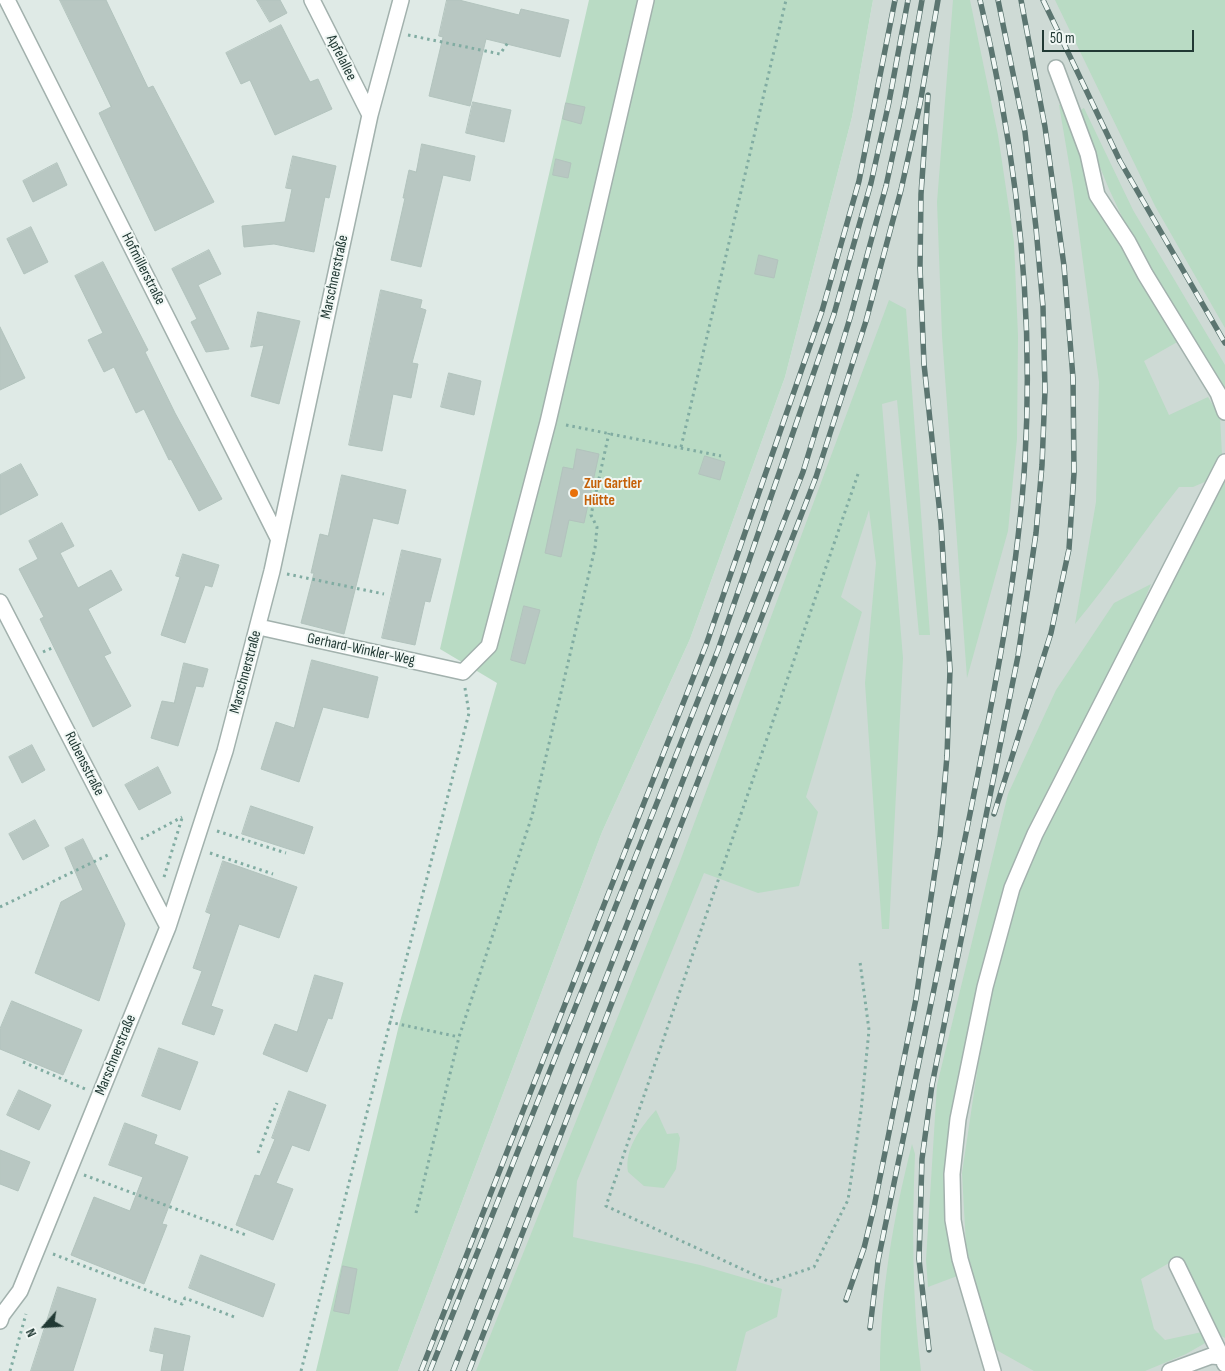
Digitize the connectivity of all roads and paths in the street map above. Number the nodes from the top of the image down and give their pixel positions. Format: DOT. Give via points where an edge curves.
graph roads {
  1 [pos="7,0"];
  2 [pos="312,0"];
  3 [pos="401,0"];
  4 [pos="646,0"];
  5 [pos="786,0"];
  6 [pos="392,31"];
  7 [pos="509,41"];
  8 [pos="1056,68"];
  9 [pos="370,115"];
  10 [pos="1225,412"];
  11 [pos="548,422"];
  12 [pos="608,433"];
  13 [pos="681,447"];
  14 [pos="722,456"];
  15 [pos="1225,462"];
  16 [pos="858,474"];
  17 [pos="278,538"];
  18 [pos="272,571"];
  19 [pos="384,594"];
  20 [pos="0,602"];
  21 [pos="259,627"];
  22 [pos="463,672"];
  23 [pos="222,832"];
  24 [pos="126,846"];
  25 [pos="286,853"];
  26 [pos="214,855"];
  27 [pos="273,874"];
  28 [pos="161,885"];
  29 [pos="0,907"];
  30 [pos="168,927"];
  31 [pos="860,962"];
  32 [pos="389,1022"];
  33 [pos="459,1037"];
  34 [pos="24,1062"];
  35 [pos="100,1095"];
  36 [pos="277,1103"];
  37 [pos="258,1153"];
  38 [pos="69,1170"];
  39 [pos="416,1213"];
  40 [pos="246,1235"];
  41 [pos="52,1254"];
  42 [pos="1177,1266"];
  43 [pos="0,1317"];
  44 [pos="237,1318"];
  45 [pos="1224,1360"];
  46 [pos="301,1371"];
  47 [pos="993,1371"];
  48 [pos="1170,1371"];
  1 -- 17 [label="street, Hofmillerstraße"];
  2 -- 9 [label="street, Apfelallee"];
  3 -- 6 [label="street, Marschnerstraße"];
  4 -- 11 [label="street"];
  5 -- 13 [label="path"];
  6 -- 7 [label="path" via="500,54"];
  6 -- 9 [label="street, Marschnerstraße"];
  8 -- 10 [label="street" via="1088,154 1097,195 1218,394"];
  9 -- 17 [label="street, Marschnerstraße"];
  11 -- 12 [label="path"];
  11 -- 22 [label="street" via="489,646"];
  12 -- 13 [label="path"];
  12 -- 33 [label="path" via="591,515 597,527 596,548 532,816"];
  13 -- 14 [label="path"];
  15 -- 47 [label="street" via="1035,834 1012,888 985,987 958,1119 952,1183 953,1220 960,1259"];
  16 -- 31 [label="path" via="606,1206 770,1282 814,1267 848,1200 869,1030"];
  17 -- 18 [label="street, Marschnerstraße"];
  18 -- 19 [label="path"];
  18 -- 21 [label="street, Marschnerstraße"];
  20 -- 24 [label="street, Rubensstraße"];
  21 -- 22 [label="street, Gerhard-Winkler-Weg"];
  21 -- 30 [label="street, Marschnerstraße" via="225,751"];
  22 -- 32 [label="path" via="469,713"];
  23 -- 25 [label="path"];
  24 -- 28 [label="path" via="182,817"];
  24 -- 29 [label="path"];
  24 -- 30 [label="street, Rubensstraße"];
  26 -- 27 [label="path"];
  30 -- 35 [label="street, Marschnerstraße"];
  32 -- 33 [label="path"];
  32 -- 46 [label="path"];
  33 -- 39 [label="path"];
  34 -- 35 [label="path"];
  35 -- 38 [label="street, Marschnerstraße"];
  36 -- 37 [label="path"];
  38 -- 40 [label="path"];
  38 -- 43 [label="street, Marschnerstraße" via="20,1291"];
  41 -- 44 [label="path" via="182,1304 185,1298"];
  42 -- 45 [label="street"];
  45 -- 48 [label="street" via="1211,1356"];
}
